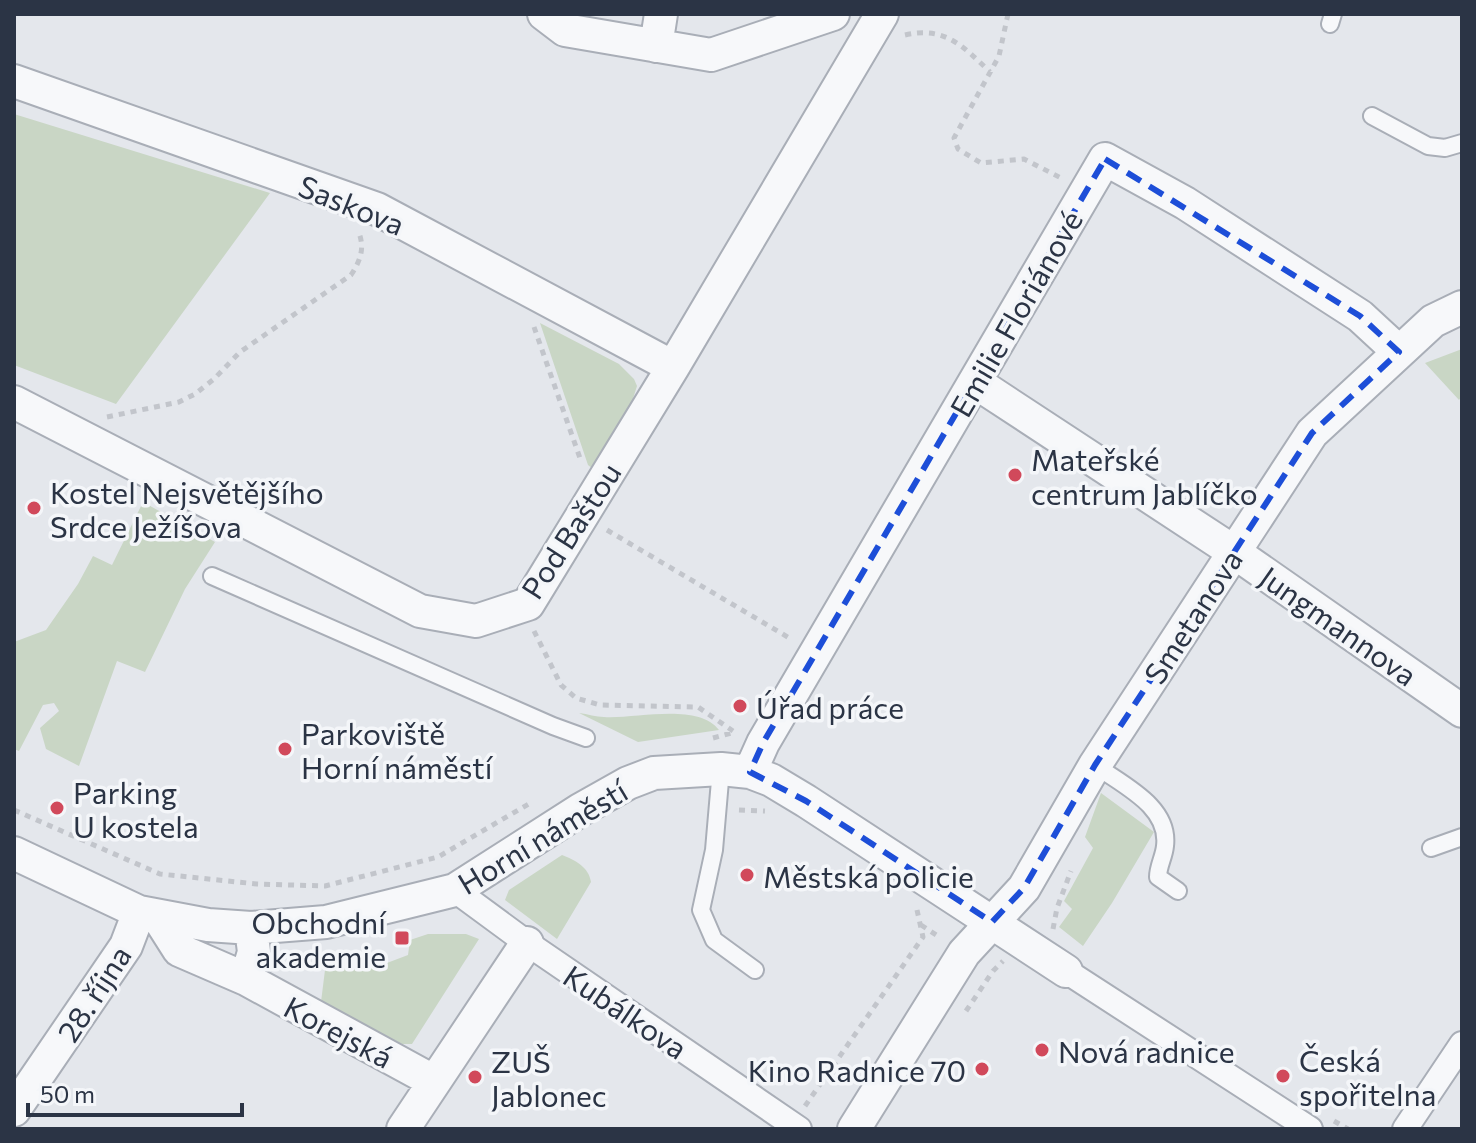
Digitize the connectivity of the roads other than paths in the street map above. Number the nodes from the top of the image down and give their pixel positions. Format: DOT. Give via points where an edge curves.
graph roads {
  1 [pos="544,14"];
  2 [pos="661,14"];
  3 [pos="833,14"];
  4 [pos="890,26"];
  5 [pos="656,46"];
  6 [pos="14,81"];
  7 [pos="1372,116"];
  8 [pos="1462,143"];
  9 [pos="1462,307"];
  10 [pos="1399,352"];
  11 [pos="673,367"];
  12 [pos="975,382"];
  13 [pos="14,402"];
  14 [pos="1234,552"];
  15 [pos="212,576"];
  16 [pos="1462,711"];
  17 [pos="586,738"];
  18 [pos="1095,765"];
  19 [pos="736,770"];
  20 [pos="1462,837"];
  21 [pos="1431,848"];
  22 [pos="14,853"];
  23 [pos="455,890"];
  24 [pos="1178,891"];
  25 [pos="148,914"];
  26 [pos="992,922"];
  27 [pos="251,928"];
  28 [pos="527,943"];
  29 [pos="755,970"];
  30 [pos="1066,971"];
  31 [pos="246,979"];
  32 [pos="1462,1044"];
  33 [pos="433,1081"];
  34 [pos="14,1110"];
  35 [pos="802,1118"];
  36 [pos="403,1129"];
  37 [pos="854,1129"];
  38 [pos="1310,1129"];
  39 [pos="1405,1129"];
  1 -- 5 [label="street" via="565,30"];
  2 -- 5 [label="street"];
  3 -- 5 [label="street" via="711,55"];
  4 -- 11 [label="street, Pod Baštou"];
  6 -- 11 [label="street, Saskova" via="377,209"];
  7 -- 8 [label="lane" via="1428,146"];
  9 -- 10 [label="street, Smetanova" via="1433,321"];
  10 -- 12 [label="street, Emilie Floriánové" via="1360,316 1185,203 1105,159"];
  10 -- 14 [label="street, Smetanova" via="1312,433"];
  11 -- 13 [label="street, Pod Baštou" via="528,604 476,621 420,611"];
  12 -- 14 [label="street, Jungmannova"];
  12 -- 19 [label="street, Emilie Floriánové" via="763,743"];
  14 -- 16 [label="street, Jungmannova"];
  14 -- 18 [label="street, Smetanova"];
  15 -- 17 [label="lane"];
  18 -- 24 [label="lane" via="1154,807 1165,832 1158,877"];
  18 -- 26 [label="street, Smetanova" via="1024,888"];
  19 -- 23 [label="street, Horní náměstí" via="654,773 628,783"];
  19 -- 26 [label="street" via="771,780"];
  19 -- 29 [label="lane" via="701,910 714,940"];
  20 -- 21 [label="lane"];
  22 -- 25 [label="street, Horní náměstí"];
  23 -- 27 [label="street, Horní náměstí" via="326,922"];
  23 -- 28 [label="street, Kubálkova"];
  25 -- 27 [label="street, Horní náměstí"];
  25 -- 31 [label="street, Korejská" via="179,950"];
  25 -- 34 [label="street, 28. října"];
  26 -- 30 [label="street"];
  26 -- 37 [label="street, Smetanova" via="964,953"];
  27 -- 31 [label="street" via="254,952"];
  28 -- 33 [label="street"];
  28 -- 35 [label="street, Kubálkova"];
  30 -- 38 [label="street"];
  31 -- 33 [label="street, Korejská"];
  32 -- 39 [label="street"];
  33 -- 36 [label="street"];
}
